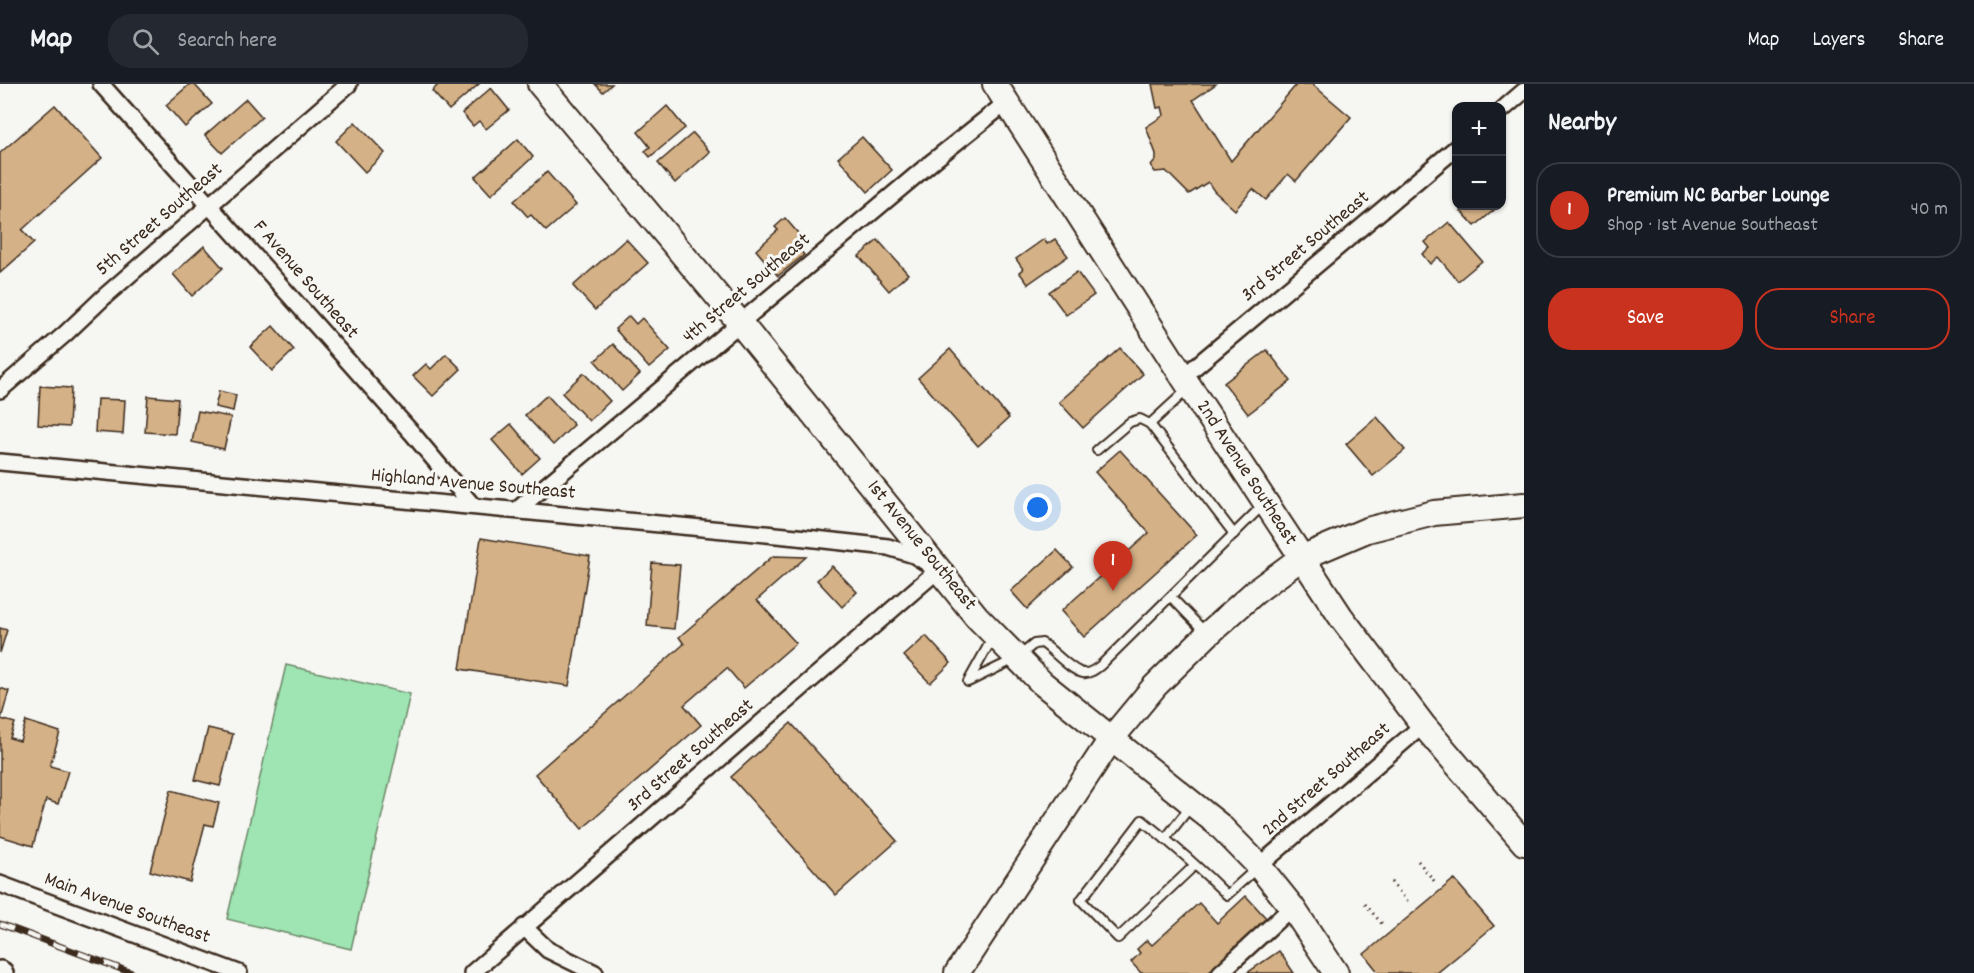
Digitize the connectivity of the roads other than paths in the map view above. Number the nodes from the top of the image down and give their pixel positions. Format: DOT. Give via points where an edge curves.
graph roads {
  1 [pos="101,84"];
  2 [pos="349,84"];
  3 [pos="540,84"];
  4 [pos="1524,91"];
  5 [pos="1001,93"];
  6 [pos="1506,107"];
  7 [pos="1452,151"];
  8 [pos="210,204"];
  9 [pos="740,323"];
  10 [pos="1186,382"];
  11 [pos="0,390"];
  12 [pos="1150,424"];
  13 [pos="1097,450"];
  14 [pos="0,462"];
  15 [pos="1265,503"];
  16 [pos="1524,504"];
  17 [pos="473,506"];
  18 [pos="517,510"];
  19 [pos="1234,534"];
  20 [pos="1301,558"];
  21 [pos="938,570"];
  22 [pos="1171,597"];
  23 [pos="994,634"];
  24 [pos="1208,634"];
  25 [pos="1017,658"];
  26 [pos="1423,725"];
  27 [pos="1111,739"];
  28 [pos="1192,804"];
  29 [pos="1165,839"];
  30 [pos="1524,843"];
  31 [pos="1195,865"];
  32 [pos="1259,866"];
  33 [pos="0,884"];
  34 [pos="1292,907"];
  35 [pos="524,927"];
  36 [pos="239,973"];
  37 [pos="472,973"];
  38 [pos="595,973"];
  39 [pos="957,973"];
  40 [pos="1220,973"];
  41 [pos="1336,973"];
  1 -- 8 [label="street, F Avenue Southeast"];
  2 -- 8 [label="street, 5th Street Southeast"];
  3 -- 9 [label="main road, 1st Avenue Southeast"];
  4 -- 6 [label="street"];
  5 -- 9 [label="street, 4th Street Southeast" via="933,161"];
  5 -- 10 [label="main road, 2nd Avenue Southeast"];
  7 -- 10 [label="street, 3rd Street Southeast"];
  8 -- 11 [label="street, 5th Street Southeast"];
  8 -- 17 [label="street, F Avenue Southeast"];
  9 -- 18 [label="street, 4th Street Southeast"];
  9 -- 21 [label="main road, 1st Avenue Southeast"];
  10 -- 12 [label="lane"];
  10 -- 15 [label="main road, 2nd Avenue Southeast"];
  12 -- 13 [label="lane" via="1140,418 1130,422"];
  12 -- 19 [label="lane"];
  14 -- 17 [label="street, Highland Avenue Southeast"];
  15 -- 19 [label="lane"];
  15 -- 20 [label="main road, 2nd Avenue Southeast"];
  16 -- 20 [label="main road" via="1406,519 1367,530"];
  17 -- 18 [label="street, Highland Avenue Southeast"];
  18 -- 21 [label="street, Highland Avenue Southeast" via="888,547 914,555"];
  19 -- 22 [label="lane"];
  20 -- 24 [label="main road"];
  20 -- 26 [label="main road, 2nd Avenue Southeast"];
  21 -- 23 [label="main road, 1st Avenue Southeast"];
  21 -- 35 [label="street, 3rd Street Southeast"];
  22 -- 24 [label="lane"];
  22 -- 25 [label="lane" via="1092,671 1083,673 1074,668 1042,643 1034,644"];
  23 -- 25 [label="main road, 1st Avenue Southeast"];
  23 -- 25 [label="lane" via="968,682"];
  24 -- 27 [label="main road" via="1155,686"];
  25 -- 27 [label="main road, 1st Avenue Southeast"];
  26 -- 30 [label="main road, 2nd Avenue Southeast"];
  26 -- 32 [label="street, 2nd Street Southeast"];
  27 -- 28 [label="main road, 1st Avenue Southeast"];
  27 -- 39 [label="main road"];
  28 -- 29 [label="lane"];
  28 -- 32 [label="main road, 1st Avenue Southeast"];
  29 -- 31 [label="lane"];
  29 -- 31 [label="lane" via="1142,820 1081,900 1118,938"];
  31 -- 32 [label="lane" via="1227,895"];
  32 -- 34 [label="main road, 1st Avenue Southeast"];
  33 -- 36 [label="street, Main Avenue Southeast"];
  34 -- 40 [label="street"];
  34 -- 41 [label="main road, 1st Avenue Southeast"];
  35 -- 37 [label="street, 3rd Street Southeast"];
  35 -- 38 [label="street" via="548,950"];
}
